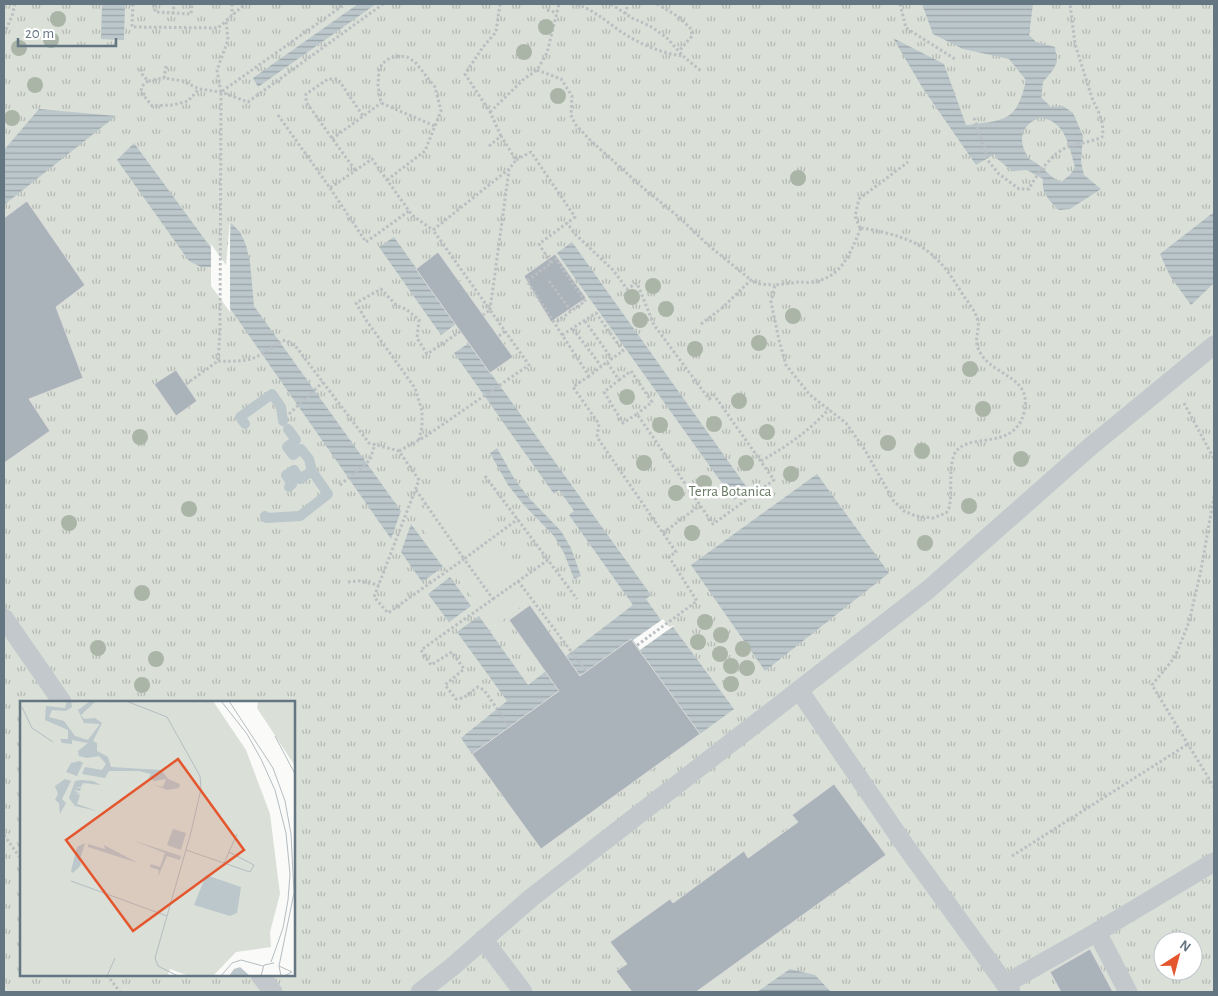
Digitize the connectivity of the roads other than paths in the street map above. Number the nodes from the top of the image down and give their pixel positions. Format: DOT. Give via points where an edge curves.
graph roads {
  1 [pos="1214,345"];
  2 [pos="4,618"];
  3 [pos="799,690"];
  4 [pos="61,701"];
  5 [pos="1214,862"];
  6 [pos="1097,932"];
  7 [pos="483,939"];
  8 [pos="261,976"];
  9 [pos="1008,988"];
  10 [pos="273,992"];
  11 [pos="420,992"];
  12 [pos="523,992"];
  13 [pos="1128,992"];
  1 -- 3 [label="lane" via="1091,446 929,589"];
  2 -- 4 [label="lane"];
  3 -- 7 [label="lane"];
  3 -- 9 [label="lane"];
  5 -- 6 [label="lane"];
  6 -- 9 [label="lane"];
  6 -- 13 [label="lane"];
  7 -- 11 [label="lane"];
  7 -- 12 [label="lane"];
  8 -- 10 [label="lane"];
}
